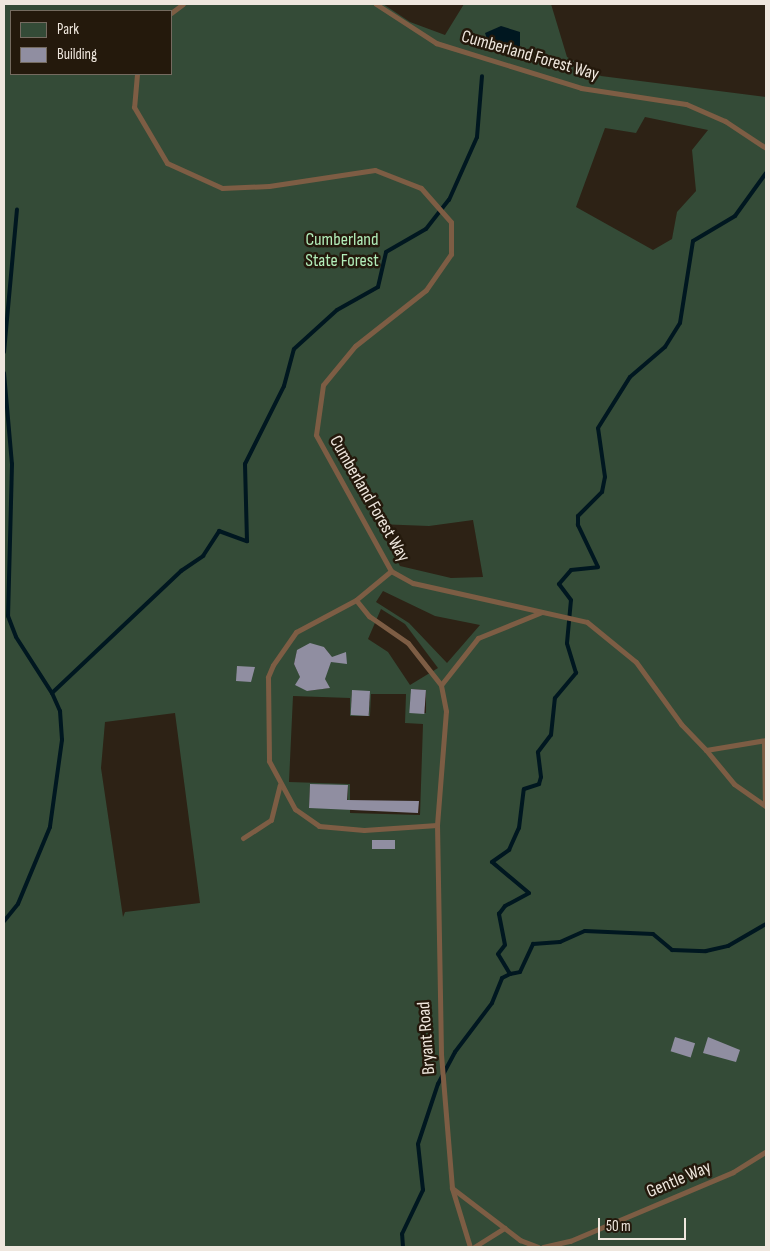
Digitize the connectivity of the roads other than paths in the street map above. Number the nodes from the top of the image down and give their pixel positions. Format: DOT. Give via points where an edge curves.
graph roads {
  1 [pos="183,4"];
  2 [pos="376,4"];
  3 [pos="172,12"];
  4 [pos="137,75"];
  5 [pos="766,148"];
  6 [pos="390,571"];
  7 [pos="356,600"];
  8 [pos="542,611"];
  9 [pos="441,685"];
  10 [pos="765,741"];
  11 [pos="706,750"];
  12 [pos="280,785"];
  13 [pos="766,806"];
  14 [pos="437,824"];
  15 [pos="243,838"];
  16 [pos="766,1151"];
  17 [pos="452,1188"];
  18 [pos="505,1228"];
  19 [pos="470,1247"];
  20 [pos="474,1247"];
  21 [pos="538,1247"];
  22 [pos="543,1247"];
  1 -- 3 [label="lane"];
  2 -- 5 [label="lane, Cumberland Forest Way" via="436,43 581,88 686,104 725,121"];
  4 -- 6 [label="lane, Cumberland Forest Way" via="134,107 167,163 222,188 269,186 375,170 421,188 451,222 451,254 426,290 356,346 323,385 316,435"];
  6 -- 7 [label="lane"];
  6 -- 8 [label="lane, Cumberland Forest Way" via="413,584"];
  7 -- 9 [label="lane" via="369,616 408,643"];
  7 -- 12 [label="lane" via="296,632 268,677 267,740"];
  8 -- 9 [label="lane" via="478,638"];
  8 -- 11 [label="lane, Cumberland Forest Way" via="587,622 636,662 681,724"];
  9 -- 14 [label="lane, Bryant Road" via="446,711"];
  10 -- 11 [label="lane"];
  10 -- 13 [label="lane"];
  11 -- 13 [label="lane, Cumberland Forest Way" via="734,784"];
  12 -- 14 [label="lane" via="295,809 319,826 364,830"];
  12 -- 15 [label="lane" via="271,820"];
  14 -- 17 [label="lane, Bryant Road" via="441,1052"];
  16 -- 22 [label="lane, Gentle Way" via="733,1172 570,1241"];
  17 -- 18 [label="lane"];
  17 -- 19 [label="lane, Bryant Road"];
  18 -- 20 [label="lane"];
  18 -- 21 [label="lane"];
}
